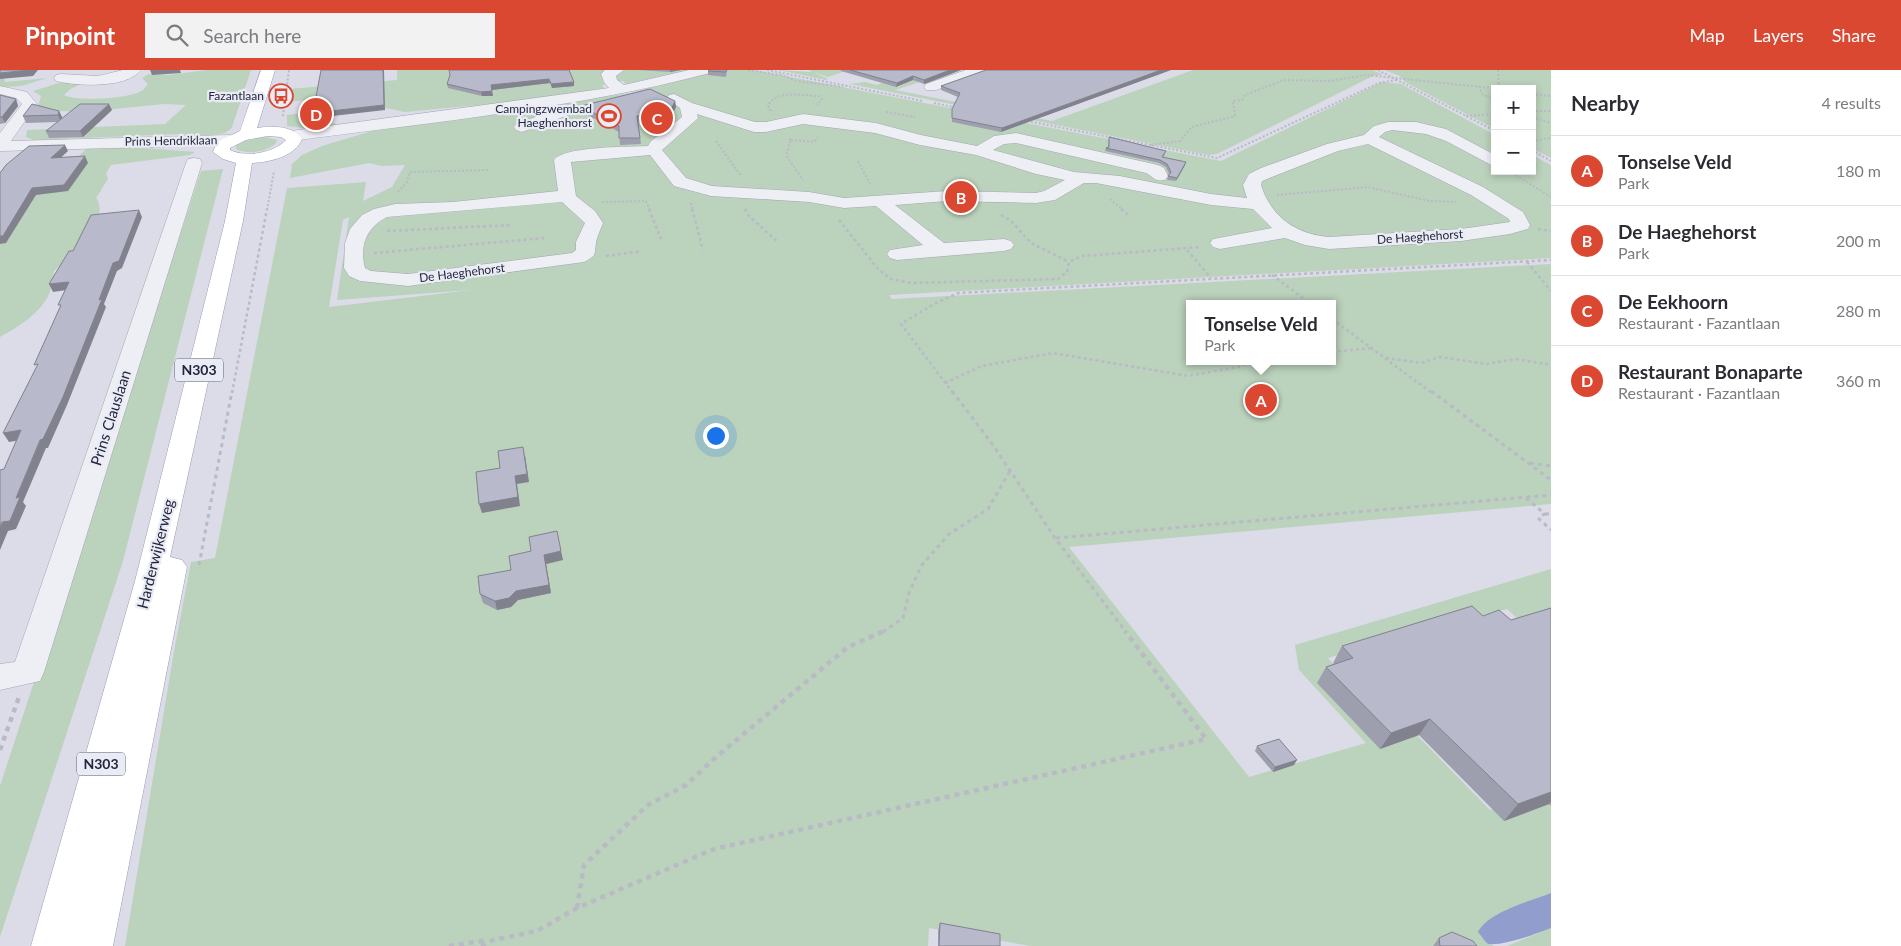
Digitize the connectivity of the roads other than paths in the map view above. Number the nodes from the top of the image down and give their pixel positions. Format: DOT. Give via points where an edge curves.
graph roads {
  1 [pos="134,70"];
  2 [pos="268,70"];
  3 [pos="282,70"];
  4 [pos="705,70"];
  5 [pos="980,70"];
  6 [pos="609,71"];
  7 [pos="60,74"];
  8 [pos="653,86"];
  9 [pos="931,86"];
  10 [pos="278,88"];
  11 [pos="622,90"];
  12 [pos="6,91"];
  13 [pos="687,106"];
  14 [pos="522,127"];
  15 [pos="281,130"];
  16 [pos="247,134"];
  17 [pos="1370,139"];
  18 [pos="225,144"];
  19 [pos="0,145"];
  20 [pos="654,150"];
  21 [pos="979,151"];
  22 [pos="261,160"];
  23 [pos="1491,160"];
  24 [pos="194,163"];
  25 [pos="1073,177"];
  26 [pos="1151,187"];
  27 [pos="1257,200"];
  28 [pos="572,201"];
  29 [pos="881,202"];
  30 [pos="1287,232"];
  31 [pos="1220,243"];
  32 [pos="1004,245"];
  33 [pos="939,249"];
  34 [pos="897,254"];
  35 [pos="14,675"];
  36 [pos="52,946"];
  37 [pos="92,946"];
  1 -- 7 [label="street" via="128,74 86,80"];
  2 -- 16 [label="main road"];
  3 -- 10 [label="main road"];
  4 -- 8 [label="street"];
  5 -- 9 [label="street"];
  6 -- 11 [label="street" via="612,82"];
  7 -- 12 [label="street" via="40,84"];
  8 -- 11 [label="street"];
  8 -- 13 [label="street"];
  8 -- 14 [label="street" via="621,103 559,112"];
  11 -- 15 [label="street" via="381,124"];
  12 -- 19 [label="street" via="25,97 30,104"];
  13 -- 20 [label="street" via="690,118"];
  13 -- 21 [label="street" via="754,127 803,119 876,128"];
  15 -- 16 [label="main road"];
  15 -- 22 [label="main road" via="281,150"];
  16 -- 18 [label="main road"];
  17 -- 23 [label="street" via="1380,127 1424,127 1447,135"];
  17 -- 27 [label="street" via="1334,147 1266,172 1255,178 1252,185"];
  17 -- 30 [label="street, De Haeghehorst" via="1478,191 1516,216 1520,225 1485,232 1329,243 1296,238"];
  18 -- 19 [label="street, Prins Hendriklaan" via="112,142"];
  18 -- 22 [label="main road" via="221,152 226,155"];
  20 -- 28 [label="street" via="564,158 563,171"];
  20 -- 29 [label="street" via="680,182 711,191 796,196 844,203"];
  21 -- 25 [label="street"];
  21 -- 26 [label="street" via="1008,137 1110,158 1158,172 1160,175"];
  22 -- 36 [label="main road, Harderwijkerweg / N303" via="234,221 150,581"];
  22 -- 37 [label="main road, Harderwijkerweg / N303"];
  24 -- 35 [label="street, Prins Clauslaan"];
  25 -- 26 [label="street" via="1103,178"];
  25 -- 29 [label="street" via="1076,181 1072,185 1049,196 1036,198 947,196"];
  26 -- 27 [label="street" via="1224,203"];
  27 -- 30 [label="street, De Haeghehorst"];
  28 -- 28 [label="street, De Haeghehorst" via="511,200 387,210 365,222 357,233 352,264 356,272 367,277 408,280 577,258 586,252 586,242 594,223 590,215"];
  29 -- 33 [label="street" via="894,216"];
  30 -- 31 [label="street, De Haeghehorst"];
  32 -- 33 [label="street"];
  33 -- 34 [label="street"];
}
